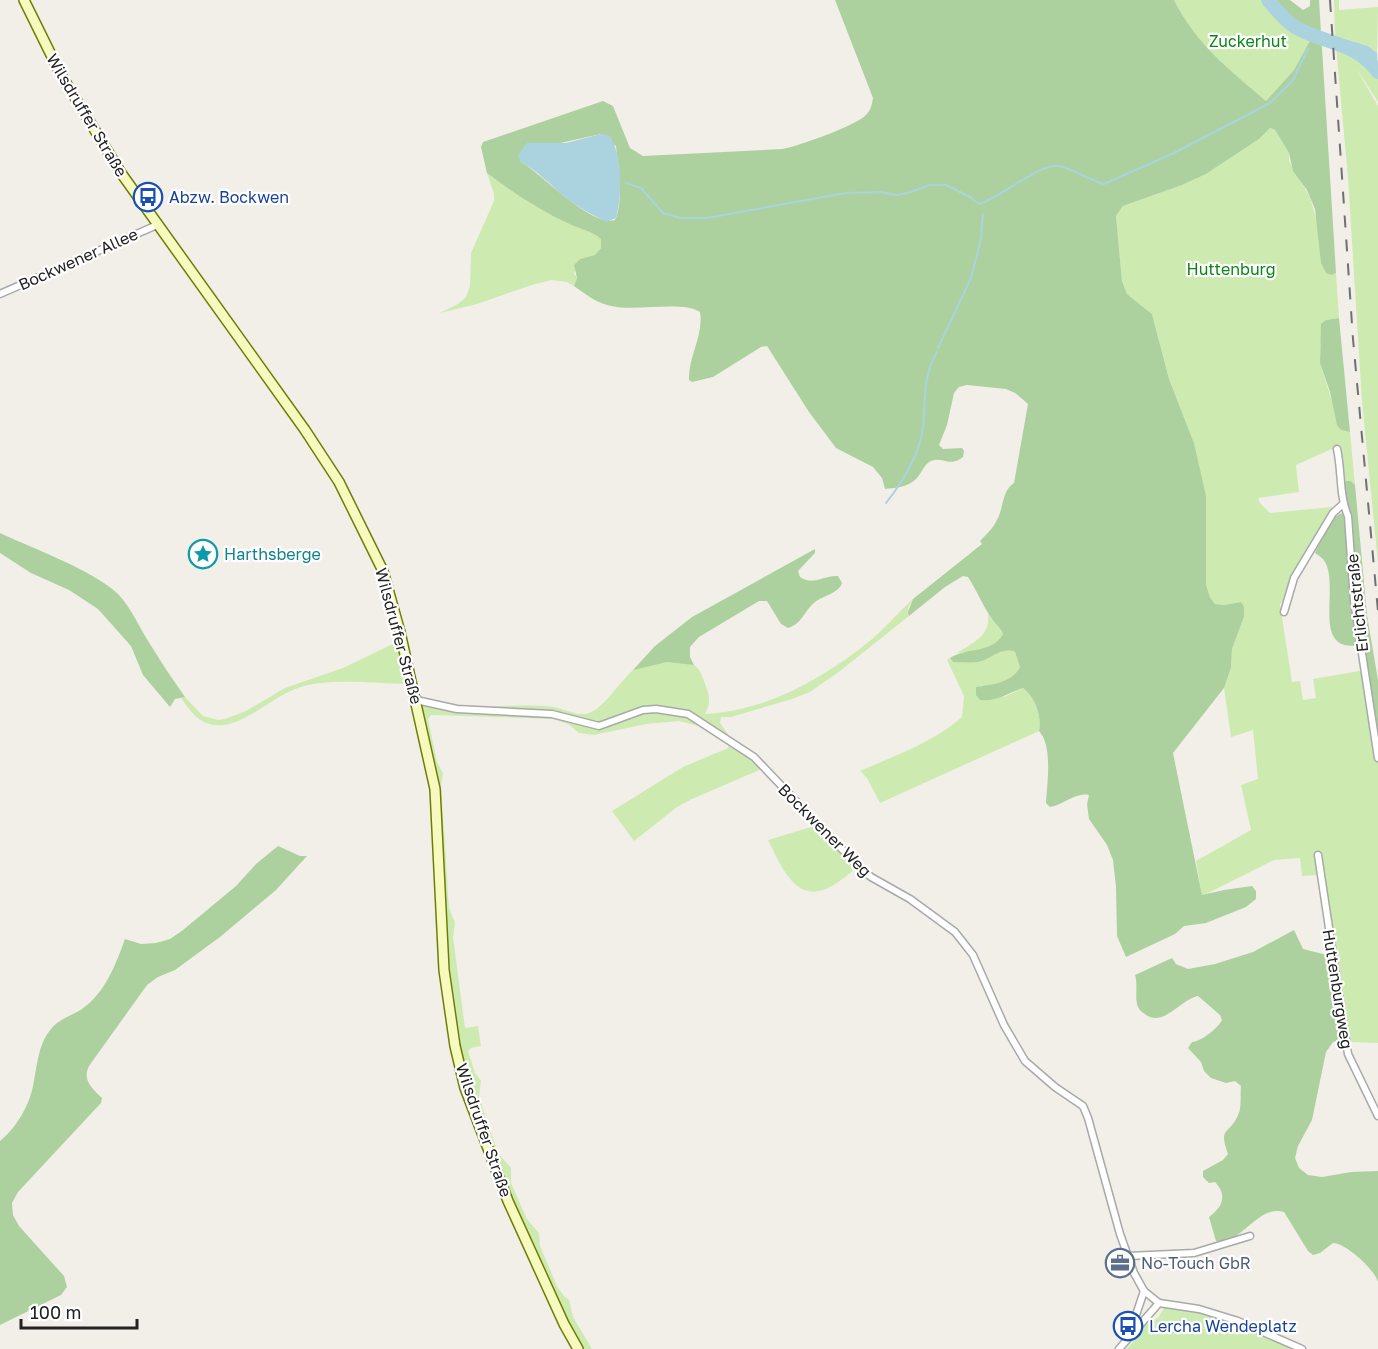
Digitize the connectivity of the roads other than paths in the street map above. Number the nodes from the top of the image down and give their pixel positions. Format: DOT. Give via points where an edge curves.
graph roads {
  1 [pos="24,0"];
  2 [pos="157,225"];
  3 [pos="0,294"];
  4 [pos="1337,448"];
  5 [pos="1343,504"];
  6 [pos="1284,612"];
  7 [pos="417,700"];
  8 [pos="1378,758"];
  9 [pos="1318,855"];
  10 [pos="1378,1116"];
  11 [pos="1250,1236"];
  12 [pos="1128,1256"];
  13 [pos="1144,1291"];
  14 [pos="1159,1303"];
  15 [pos="1133,1332"];
  16 [pos="578,1349"];
  17 [pos="1119,1349"];
  18 [pos="1302,1349"];
  1 -- 2 [label="main road, Wilsdruffer Straße" via="60,73"];
  2 -- 3 [label="street, Bockwener Allee"];
  2 -- 7 [label="main road, Wilsdruffer Straße" via="310,438 349,500 391,596"];
  4 -- 5 [label="street, Erlichtstraße"];
  5 -- 6 [label="street" via="1333,513 1294,578"];
  5 -- 8 [label="street, Erlichtstraße" via="1348,516 1354,601"];
  7 -- 12 [label="street, Bockwener Weg" via="457,709 552,714 599,726 643,710 688,714 754,758 871,878 944,921 967,947 1025,1061 1083,1106"];
  7 -- 16 [label="main road, Wilsdruffer Straße" via="435,789 444,970 465,1088 508,1201"];
  9 -- 10 [label="street, Huttenburgweg" via="1348,1054"];
  11 -- 12 [label="street" via="1194,1254"];
  12 -- 13 [label="street, Bockwener Weg"];
  13 -- 14 [label="street, Bockwener Weg"];
  13 -- 15 [label="street"];
  14 -- 15 [label="street"];
  14 -- 18 [label="street" via="1199,1309 1238,1321"];
  15 -- 17 [label="street"];
}
